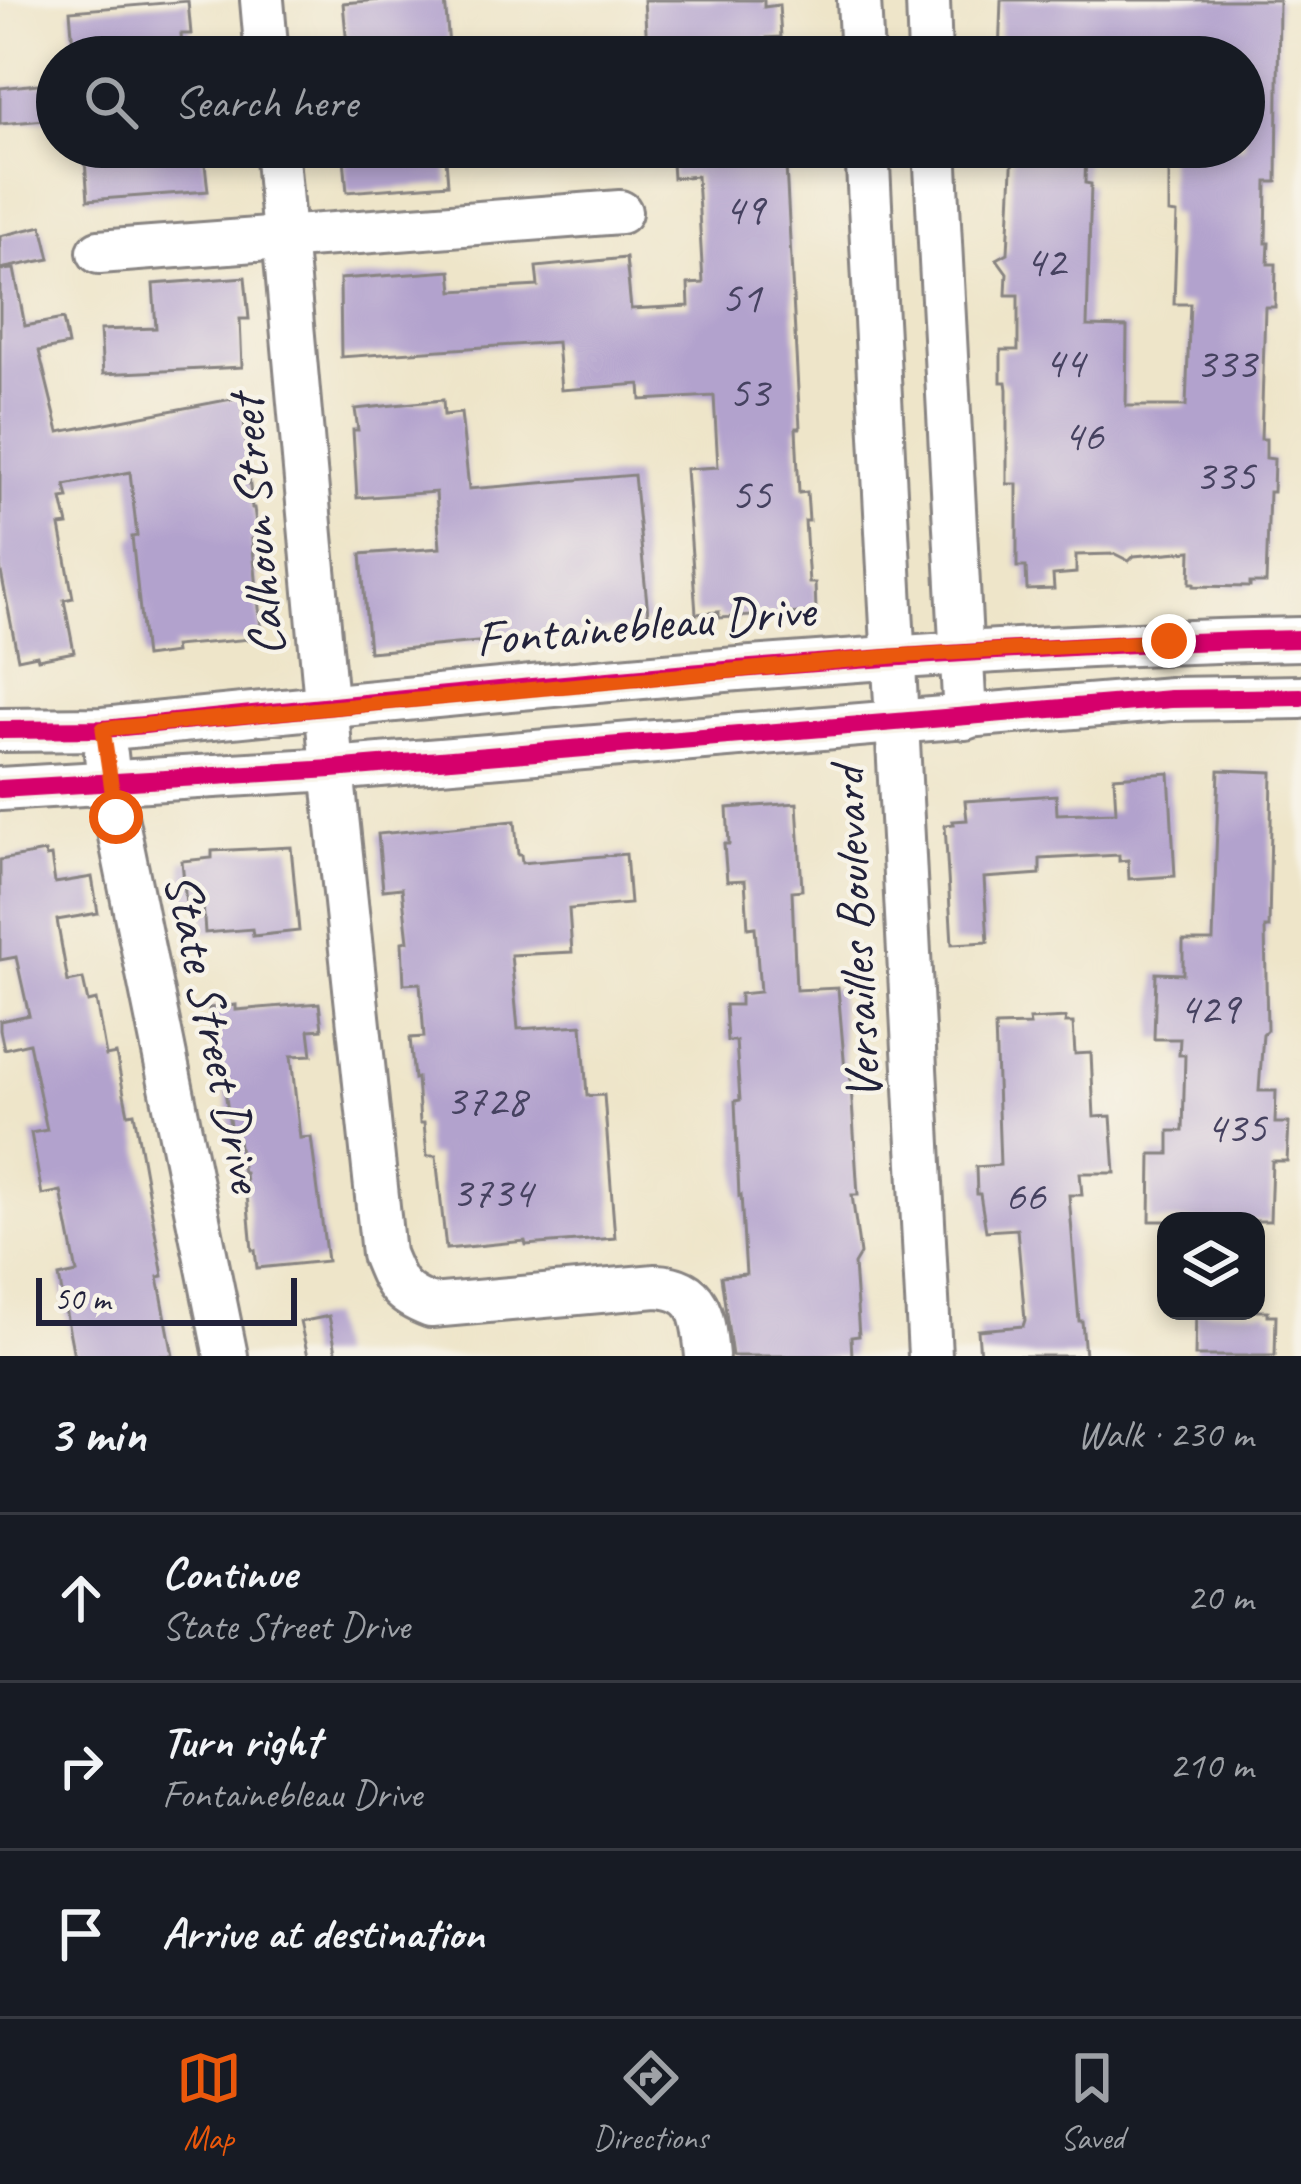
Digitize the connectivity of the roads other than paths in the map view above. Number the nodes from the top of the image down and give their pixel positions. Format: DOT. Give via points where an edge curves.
graph roads {
  1 [pos="262,0"];
  2 [pos="859,0"];
  3 [pos="928,0"];
  4 [pos="265,36"];
  5 [pos="861,36"];
  6 [pos="930,36"];
  7 [pos="278,168"];
  8 [pos="868,168"];
  9 [pos="936,168"];
  10 [pos="620,212"];
  11 [pos="284,236"];
  12 [pos="99,252"];
  13 [pos="1301,639"];
  14 [pos="962,652"];
  15 [pos="894,656"];
  16 [pos="1301,697"];
  17 [pos="326,707"];
  18 [pos="965,718"];
  19 [pos="898,723"];
  20 [pos="103,729"];
  21 [pos="0,730"];
  22 [pos="332,769"];
  23 [pos="109,782"];
  24 [pos="0,789"];
  25 [pos="705,1340"];
  26 [pos="226,1356"];
  27 [pos="930,1356"];
  1 -- 4 [label="street"];
  2 -- 5 [label="street"];
  3 -- 6 [label="street"];
  7 -- 11 [label="street, Calhoun Street"];
  8 -- 15 [label="street, Versailles Boulevard"];
  9 -- 14 [label="street"];
  10 -- 11 [label="street"];
  11 -- 12 [label="street"];
  11 -- 17 [label="street, Calhoun Street"];
  13 -- 14 [label="street, Fontainebleau Drive"];
  14 -- 15 [label="street, Fontainebleau Drive"];
  14 -- 18 [label="street"];
  15 -- 17 [label="street, Fontainebleau Drive"];
  15 -- 19 [label="street, Versailles Boulevard"];
  16 -- 18 [label="street" via="1172,699"];
  17 -- 20 [label="street, Fontainebleau Drive"];
  17 -- 22 [label="street, Calhoun Street"];
  18 -- 19 [label="street"];
  19 -- 22 [label="street"];
  19 -- 27 [label="street, Versailles Boulevard"];
  20 -- 21 [label="street, Fontainebleau Drive"];
  20 -- 23 [label="street, State Street Drive"];
  22 -- 23 [label="street"];
  22 -- 25 [label="street, Calhoun Street" via="382,1254 394,1280 406,1297 430,1306 674,1287 698,1307"];
  23 -- 24 [label="street"];
  23 -- 26 [label="street, State Street Drive"];
}
